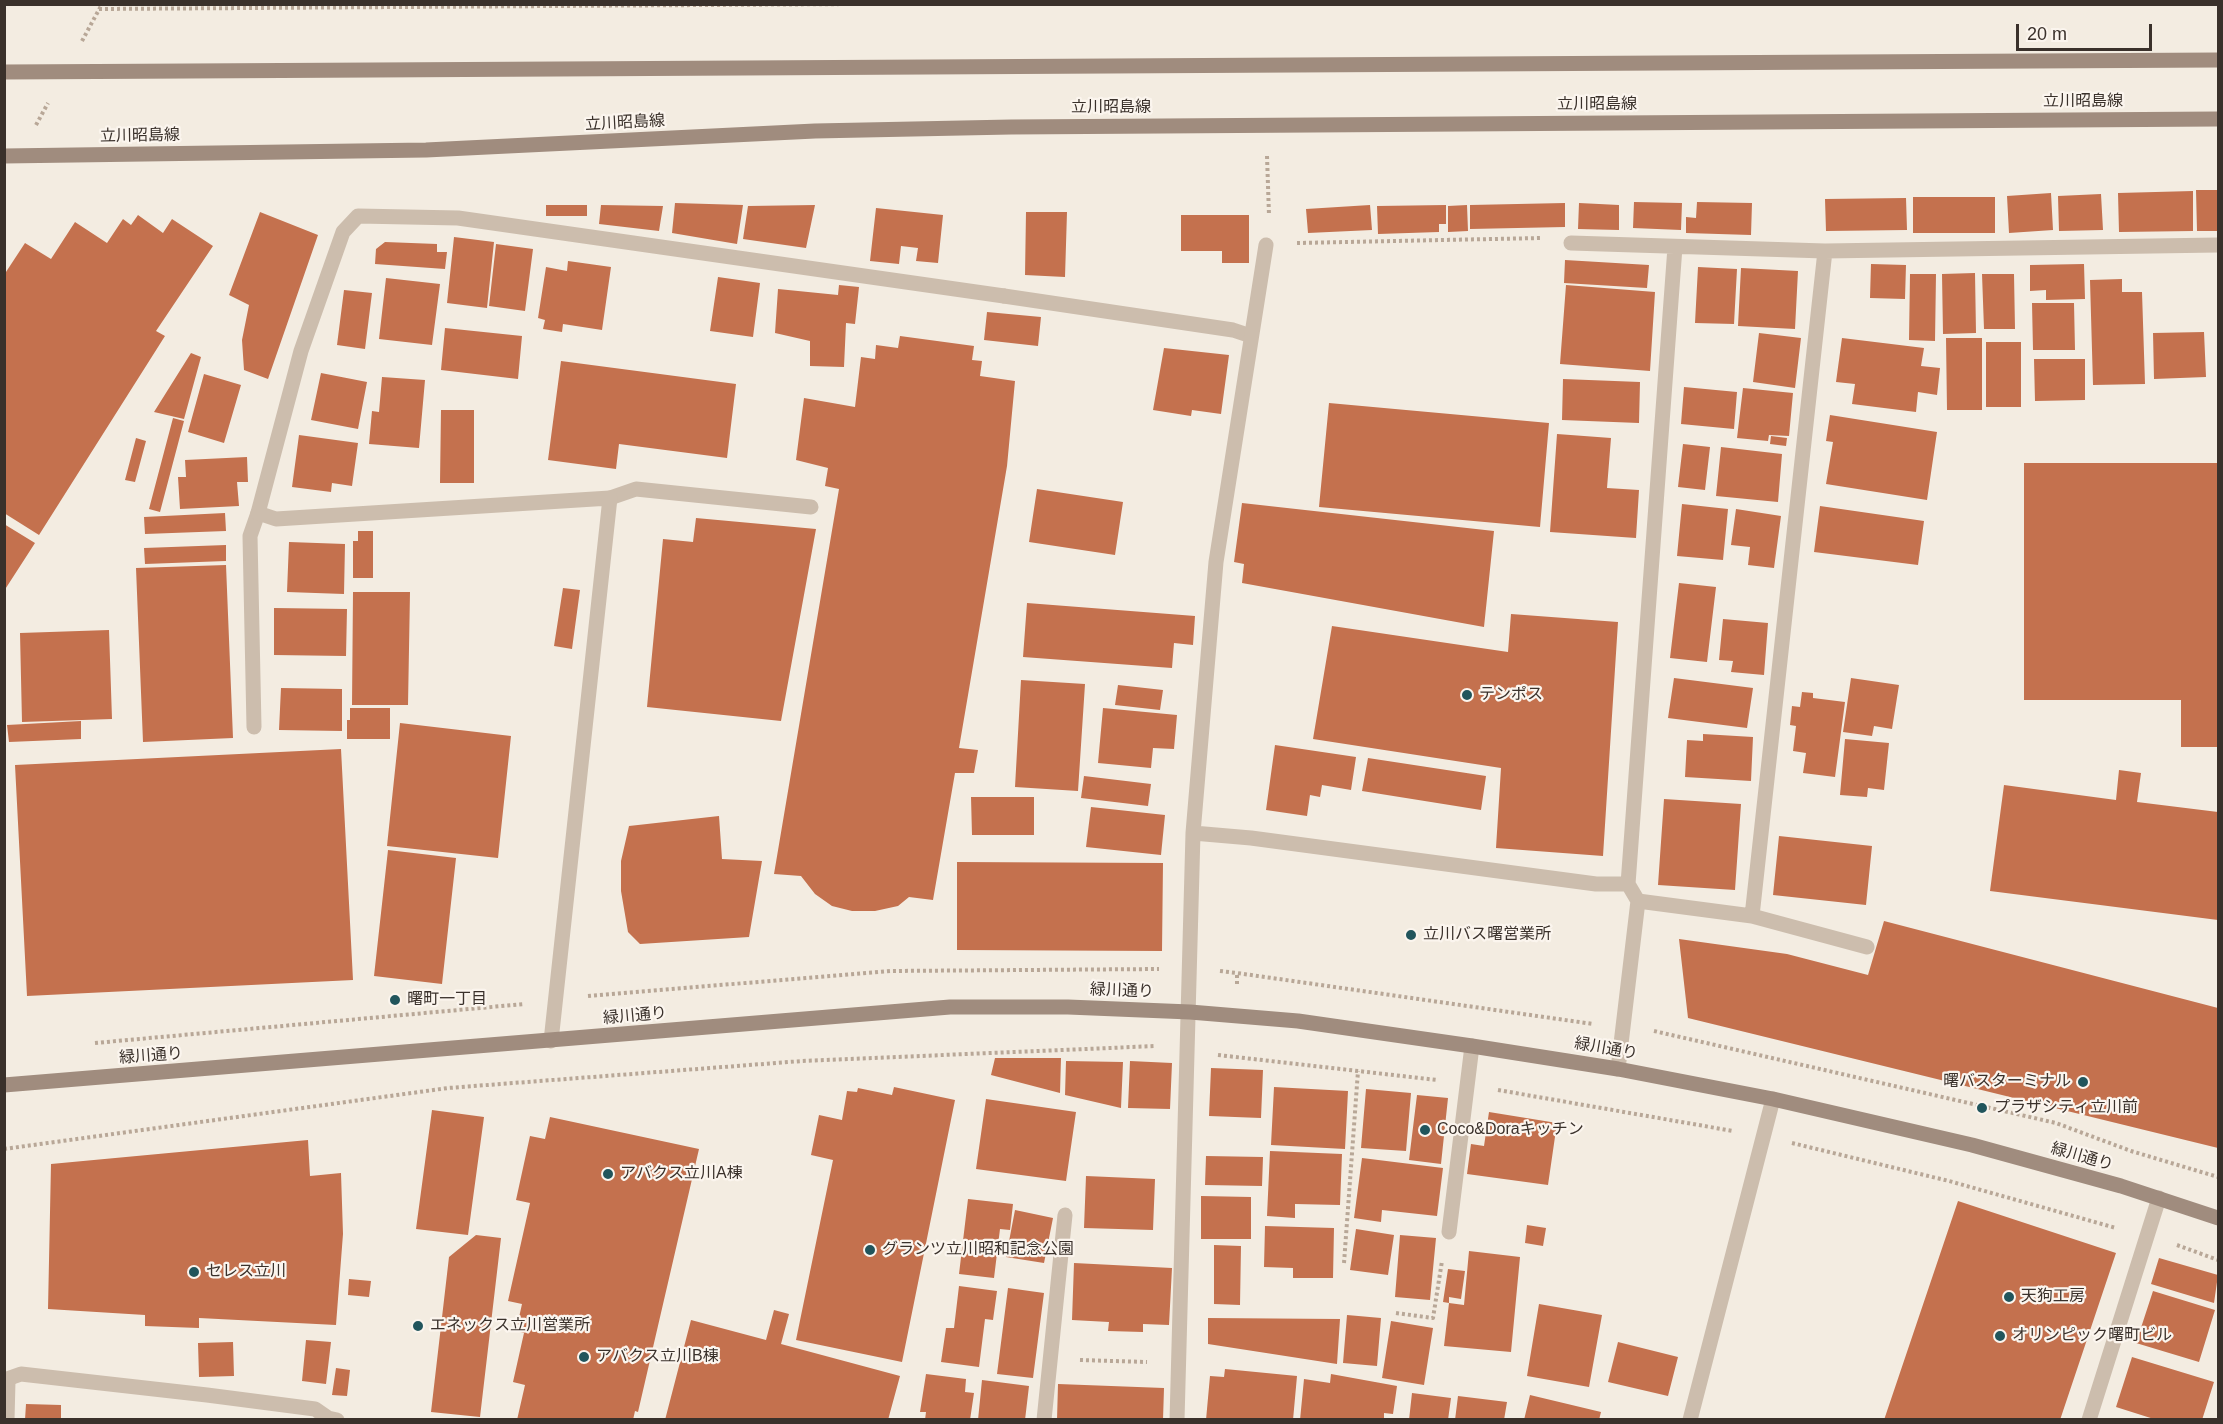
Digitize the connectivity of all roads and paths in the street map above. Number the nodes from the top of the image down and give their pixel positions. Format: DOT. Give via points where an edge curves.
graph roads {
  1 [pos="858,4"];
  2 [pos="99,9"];
  3 [pos="2218,60"];
  4 [pos="4,72"];
  5 [pos="2218,119"];
  6 [pos="1266,125"];
  7 [pos="4,156"];
  8 [pos="1571,243"];
  9 [pos="1266,245"];
  10 [pos="2218,245"];
  11 [pos="1675,247"];
  12 [pos="1825,251"];
  13 [pos="1251,336"];
  14 [pos="610,498"];
  15 [pos="811,507"];
  16 [pos="258,513"];
  17 [pos="254,727"];
  18 [pos="1193,833"];
  19 [pos="1628,884"];
  20 [pos="1638,901"];
  21 [pos="1752,915"];
  22 [pos="1867,946"];
  23 [pos="1191,968"];
  24 [pos="1237,973"];
  25 [pos="555,1001"];
  26 [pos="1190,1012"];
  27 [pos="551,1041"];
  28 [pos="87,1043"];
  29 [pos="1187,1045"];
  30 [pos="1472,1046"];
  31 [pos="1618,1069"];
  32 [pos="1358,1071"];
  33 [pos="4,1085"];
  34 [pos="1773,1099"];
  35 [pos="1787,1142"];
  36 [pos="4,1149"];
  37 [pos="2159,1198"];
  38 [pos="1065,1215"];
  39 [pos="2218,1218"];
  40 [pos="2119,1229"];
  41 [pos="1449,1232"];
  42 [pos="2172,1244"];
  43 [pos="2218,1260"];
  44 [pos="1344,1263"];
  45 [pos="1396,1313"];
  46 [pos="1049,1359"];
  47 [pos="1179,1362"];
  48 [pos="6,1381"];
  49 [pos="7,1419"];
  50 [pos="337,1419"];
  51 [pos="1044,1419"];
  52 [pos="1177,1419"];
  53 [pos="1690,1419"];
  54 [pos="2089,1419"];
  1 -- 2 [label="path"];
  3 -- 4 [label="main road"];
  5 -- 6 [label="main road, 立川昭島線"];
  6 -- 7 [label="main road, 立川昭島線" via="826,130 426,150"];
  6 -- 9 [label="path"];
  8 -- 9 [label="path" via="1559,238"];
  8 -- 11 [label="street"];
  9 -- 13 [label="street"];
  10 -- 12 [label="street"];
  11 -- 12 [label="street"];
  11 -- 19 [label="street"];
  12 -- 21 [label="street"];
  13 -- 16 [label="street" via="1233,330 458,218 358,216 343,232 301,351"];
  13 -- 18 [label="street" via="1216,562"];
  14 -- 15 [label="street" via="636,489"];
  14 -- 16 [label="street" via="276,519"];
  14 -- 25 [label="street"];
  16 -- 17 [label="street" via="250,536"];
  18 -- 19 [label="street" via="1596,884"];
  18 -- 23 [label="street"];
  19 -- 20 [label="street"];
  20 -- 21 [label="street"];
  20 -- 31 [label="street"];
  21 -- 22 [label="street"];
  23 -- 24 [label="path"];
  23 -- 25 [label="path" via="890,971"];
  23 -- 26 [label="street"];
  25 -- 27 [label="street"];
  25 -- 28 [label="path"];
  26 -- 27 [label="main road, 緑川通り" via="950,1007"];
  26 -- 29 [label="street"];
  26 -- 30 [label="main road, 緑川通り" via="1298,1021"];
  27 -- 33 [label="main road, 緑川通り"];
  29 -- 36 [label="path" via="802,1061 448,1088"];
  29 -- 47 [label="street"];
  30 -- 31 [label="main road, 緑川通り"];
  30 -- 41 [label="street"];
  31 -- 34 [label="main road, 緑川通り"];
  32 -- 44 [label="path"];
  34 -- 37 [label="main road, 緑川通り" via="1972,1145"];
  34 -- 53 [label="street"];
  35 -- 40 [label="path" via="1949,1181"];
  37 -- 39 [label="main road, 緑川通り"];
  37 -- 54 [label="street"];
  38 -- 46 [label="street"];
  41 -- 45 [label="path" via="1433,1318"];
  42 -- 43 [label="path"];
  46 -- 47 [label="path"];
  46 -- 51 [label="street"];
  47 -- 52 [label="street"];
  48 -- 49 [label="street"];
  48 -- 50 [label="street" via="21,1374 207,1395 315,1409 327,1418"];
}
